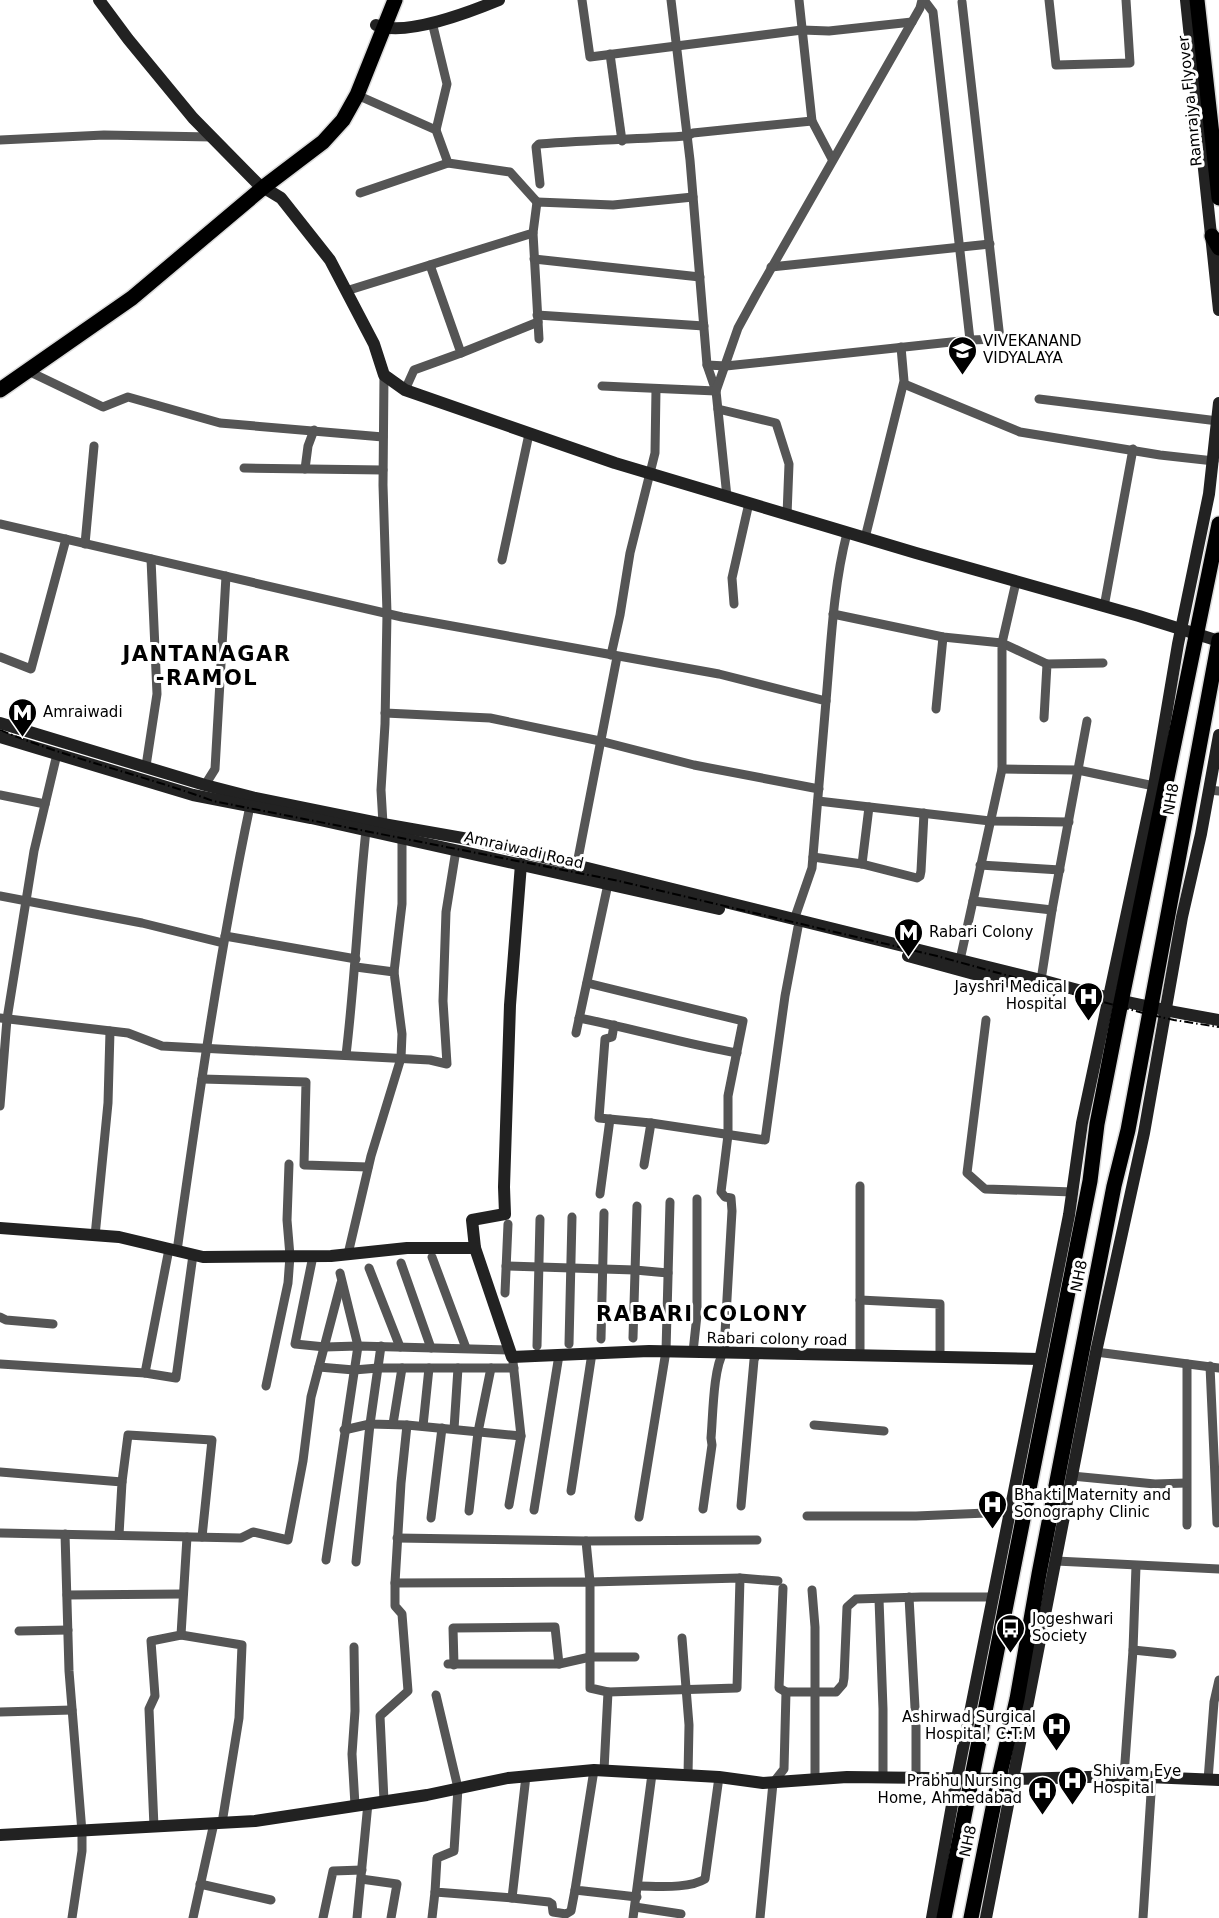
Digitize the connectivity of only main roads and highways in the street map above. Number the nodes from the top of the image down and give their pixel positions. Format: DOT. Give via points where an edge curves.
graph roads {
  1 [pos="386,0"];
  2 [pos="395,0"];
  3 [pos="1197,0"];
  4 [pos="380,27"];
  5 [pos="261,185"];
  6 [pos="1219,198"];
  7 [pos="0,382"];
  8 [pos="0,390"];
  9 [pos="1219,524"];
  10 [pos="1219,641"];
  11 [pos="944,1918"];
  12 [pos="971,1918"];
  1 -- 4 [label="main road"];
  2 -- 4 [label="main road"];
  3 -- 6 [label="main road, Ramrajya Flyover"];
  4 -- 5 [label="main road" via="337,116 319,137"];
  4 -- 5 [label="main road" via="357,95 342,120 324,142"];
  5 -- 7 [label="main road" via="128,292"];
  5 -- 8 [label="main road" via="132,298"];
  9 -- 11 [label="main road, NH8" via="1188,631 1115,1007 1090,1181 964,1777"];
  10 -- 12 [label="main road, NH8" via="1158,1012 1114,1186 1039,1574 1006,1778"];
}
